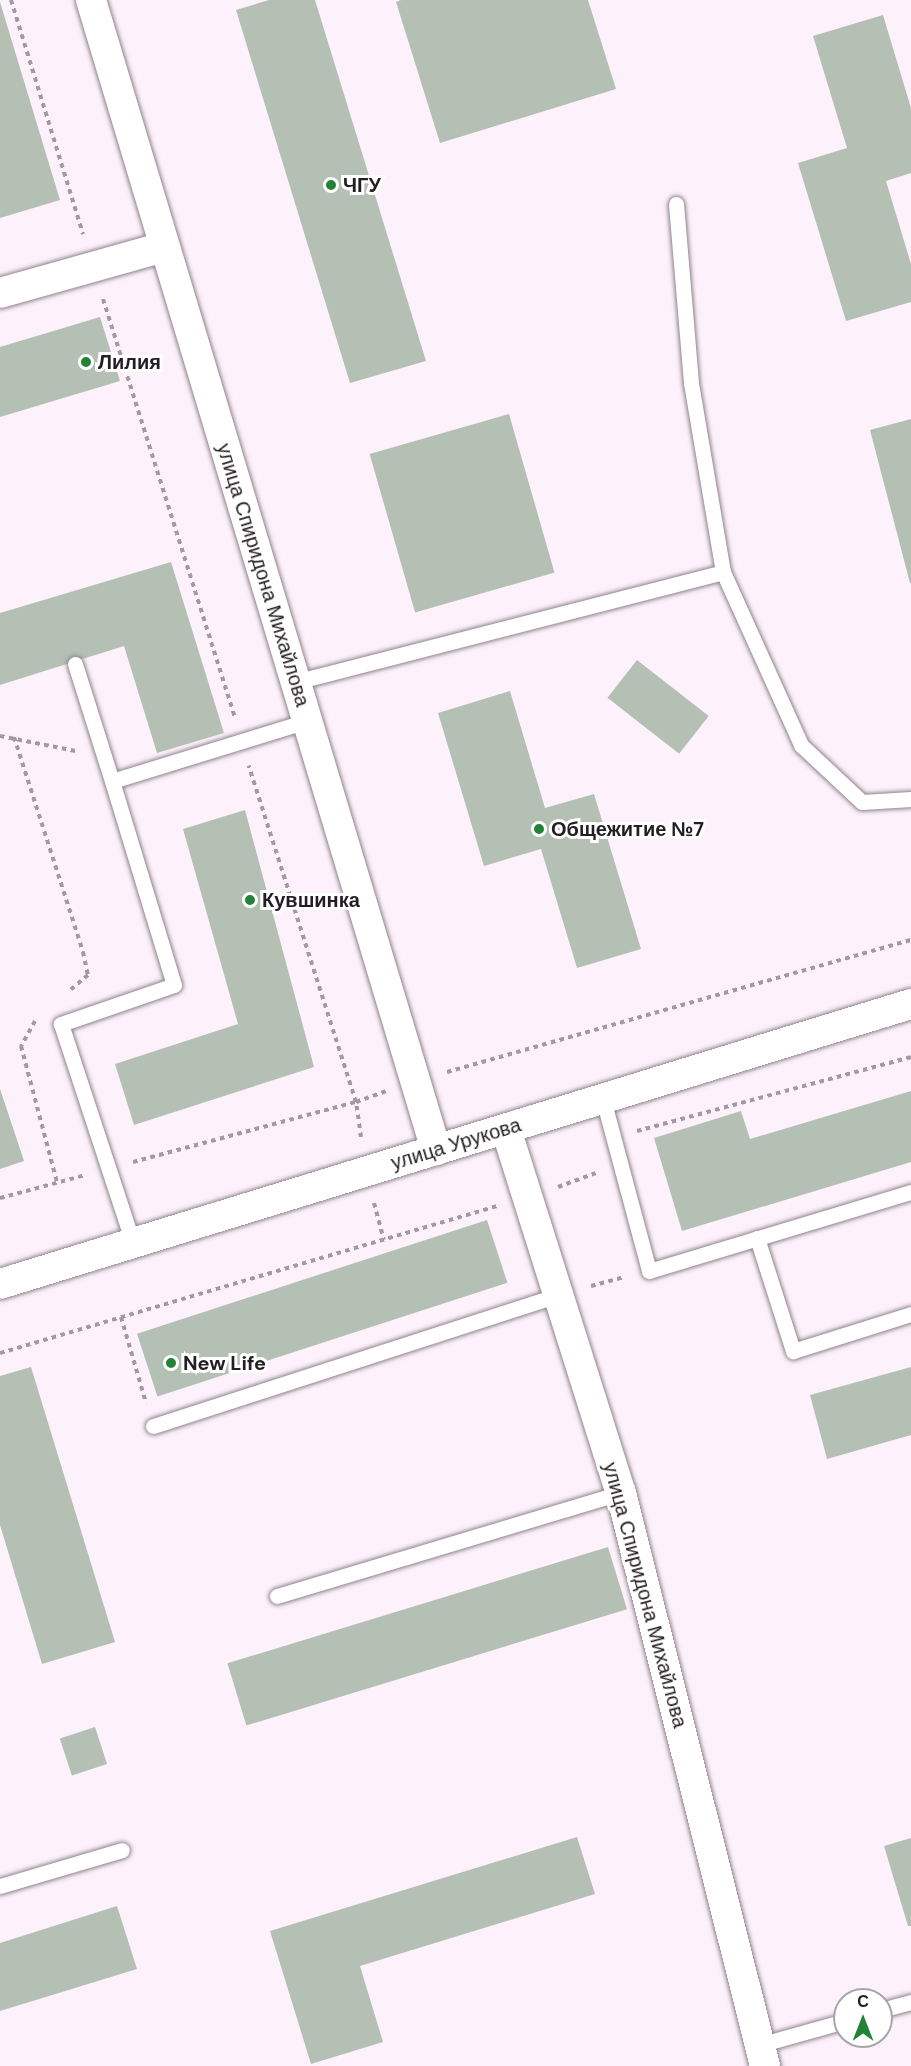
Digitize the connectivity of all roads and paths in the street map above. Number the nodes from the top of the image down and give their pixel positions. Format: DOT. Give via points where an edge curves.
graph roads {
  1 [pos="11,0"];
  2 [pos="91,0"];
  3 [pos="676,204"];
  4 [pos="165,247"];
  5 [pos="93,267"];
  6 [pos="0,293"];
  7 [pos="723,572"];
  8 [pos="75,664"];
  9 [pos="295,682"];
  10 [pos="307,721"];
  11 [pos="0,736"];
  12 [pos="14,737"];
  13 [pos="242,742"];
  14 [pos="106,758"];
  15 [pos="112,781"];
  16 [pos="911,799"];
  17 [pos="911,940"];
  18 [pos="62,997"];
  19 [pos="911,1004"];
  20 [pos="46,1012"];
  21 [pos="911,1058"];
  22 [pos="415,1082"];
  23 [pos="603,1099"];
  24 [pos="356,1102"];
  25 [pos="506,1129"];
  26 [pos="613,1138"];
  27 [pos="436,1150"];
  28 [pos="108,1168"];
  29 [pos="57,1182"];
  30 [pos="911,1192"];
  31 [pos="527,1197"];
  32 [pos="0,1198"];
  33 [pos="757,1238"];
  34 [pos="133,1243"];
  35 [pos="649,1271"];
  36 [pos="0,1284"];
  37 [pos="559,1295"];
  38 [pos="911,1314"];
  39 [pos="121,1317"];
  40 [pos="0,1353"];
  41 [pos="153,1425"];
  42 [pos="621,1493"];
  43 [pos="277,1596"];
  44 [pos="122,1850"];
  45 [pos="0,1886"];
  46 [pos="911,2002"];
  47 [pos="893,2007"];
  48 [pos="833,2026"];
  49 [pos="762,2056"];
  1 -- 5 [label="path"];
  2 -- 4 [label="street, улица Спиридона Михайлова"];
  3 -- 7 [label="lane" via="691,383"];
  4 -- 5 [label="street"];
  4 -- 9 [label="street, улица Спиридона Михайлова"];
  5 -- 6 [label="street"];
  5 -- 13 [label="path"];
  7 -- 9 [label="lane"];
  7 -- 16 [label="lane" via="801,745 862,802"];
  8 -- 14 [label="lane"];
  9 -- 10 [label="street, улица Спиридона Михайлова"];
  10 -- 13 [label="lane"];
  10 -- 22 [label="street, улица Спиридона Михайлова"];
  11 -- 12 [label="path"];
  12 -- 14 [label="path"];
  12 -- 18 [label="path" via="88,975"];
  13 -- 15 [label="lane"];
  13 -- 24 [label="path"];
  14 -- 15 [label="lane"];
  15 -- 28 [label="lane" via="174,985 61,1024"];
  17 -- 22 [label="path"];
  19 -- 23 [label="street, улица Урукова"];
  20 -- 29 [label="path" via="29,1027 21,1046"];
  21 -- 26 [label="path" via="745,1098"];
  22 -- 24 [label="path"];
  22 -- 27 [label="street, улица Спиридона Михайлова"];
  23 -- 25 [label="street, улица Урукова"];
  23 -- 26 [label="lane"];
  24 -- 28 [label="path"];
  25 -- 27 [label="street, улица Урукова"];
  25 -- 31 [label="street, улица Спиридона Михайлова"];
  26 -- 31 [label="path" via="596,1175"];
  26 -- 35 [label="lane"];
  27 -- 34 [label="street, улица Урукова"];
  28 -- 29 [label="path"];
  28 -- 34 [label="lane"];
  29 -- 32 [label="path"];
  30 -- 33 [label="lane"];
  31 -- 37 [label="street, улица Спиридона Михайлова"];
  31 -- 39 [label="path"];
  33 -- 35 [label="lane"];
  33 -- 38 [label="lane" via="794,1351"];
  34 -- 36 [label="street, улица Урукова"];
  35 -- 37 [label="path"];
  37 -- 41 [label="lane"];
  37 -- 42 [label="street, улица Спиридона Михайлова"];
  39 -- 40 [label="path"];
  39 -- 41 [label="path"];
  42 -- 43 [label="lane"];
  42 -- 49 [label="street, улица Спиридона Михайлова"];
  44 -- 45 [label="lane"];
  46 -- 47 [label="lane"];
  48 -- 49 [label="lane"];
}
